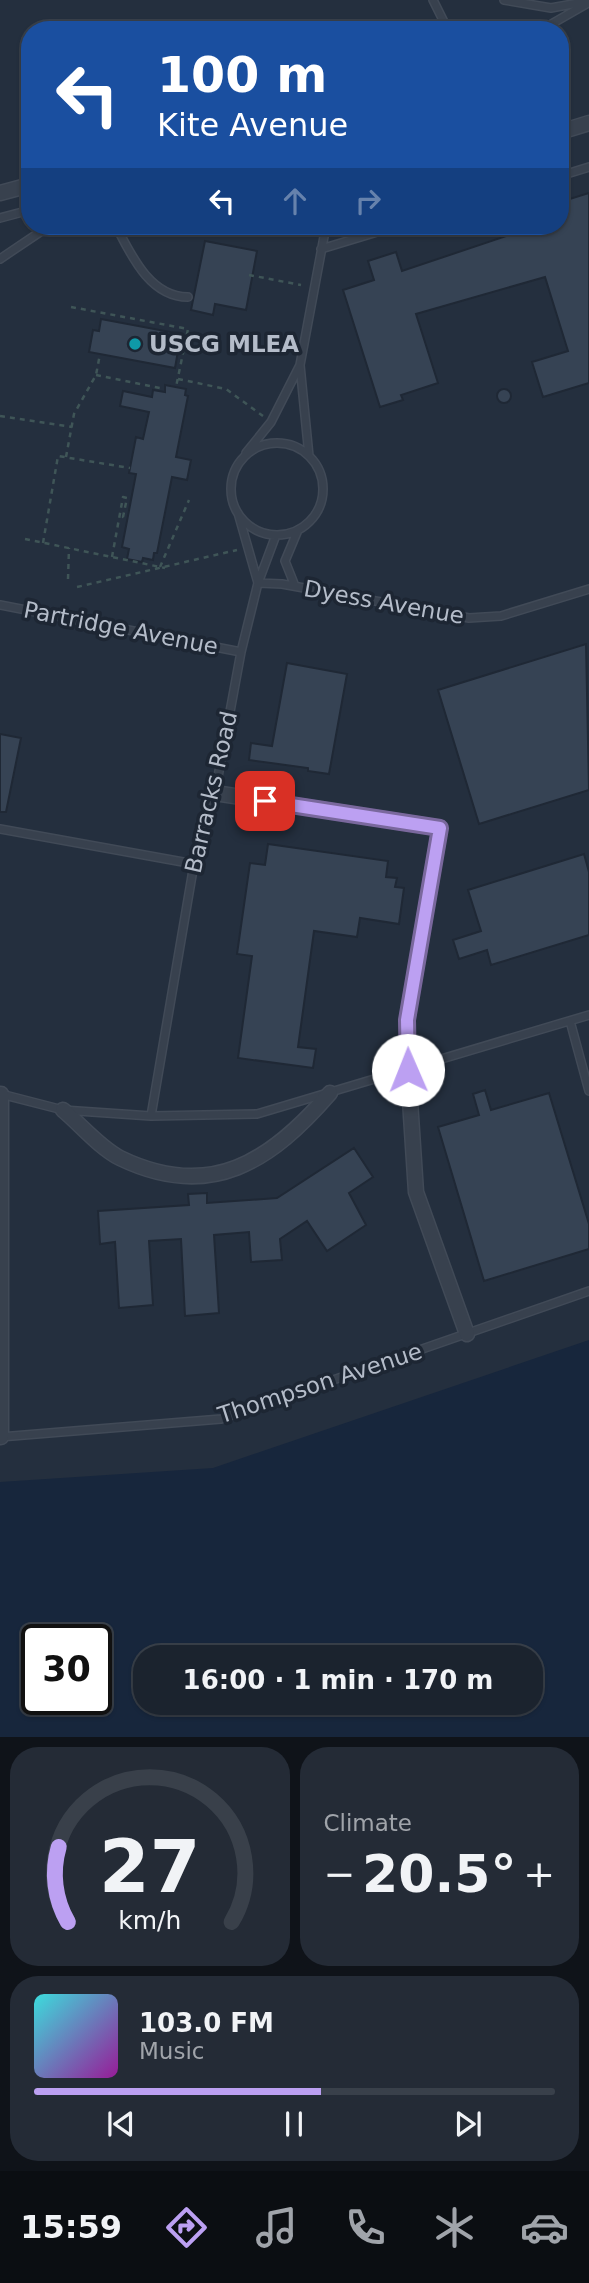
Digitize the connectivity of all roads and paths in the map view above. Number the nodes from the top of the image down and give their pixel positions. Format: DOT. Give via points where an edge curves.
graph roads {
  1 [pos="433,0"];
  2 [pos="503,0"];
  3 [pos="589,2"];
  4 [pos="444,21"];
  5 [pos="556,21"];
  6 [pos="589,123"];
  7 [pos="569,129"];
  8 [pos="589,167"];
  9 [pos="569,173"];
  10 [pos="21,187"];
  11 [pos="0,192"];
  12 [pos="21,212"];
  13 [pos="0,218"];
  14 [pos="36,235"];
  15 [pos="122,235"];
  16 [pos="324,235"];
  17 [pos="367,235"];
  18 [pos="321,249"];
  19 [pos="0,259"];
  20 [pos="249,275"];
  21 [pos="302,285"];
  22 [pos="188,297"];
  23 [pos="71,307"];
  24 [pos="100,354"];
  25 [pos="300,365"];
  26 [pos="96,375"];
  27 [pos="178,379"];
  28 [pos="176,387"];
  29 [pos="159,391"];
  30 [pos="0,416"];
  31 [pos="265,417"];
  32 [pos="72,427"];
  33 [pos="309,456"];
  34 [pos="66,457"];
  35 [pos="241,460"];
  36 [pos="130,468"];
  37 [pos="190,500"];
  38 [pos="238,513"];
  39 [pos="128,518"];
  40 [pos="298,530"];
  41 [pos="276,535"];
  42 [pos="25,539"];
  43 [pos="43,543"];
  44 [pos="69,548"];
  45 [pos="243,548"];
  46 [pos="112,557"];
  47 [pos="160,567"];
  48 [pos="167,569"];
  49 [pos="68,579"];
  50 [pos="258,583"];
  51 [pos="296,586"];
  52 [pos="77,587"];
  53 [pos="589,589"];
  54 [pos="0,605"];
  55 [pos="242,652"];
  56 [pos="215,793"];
  57 [pos="0,829"];
  58 [pos="194,864"];
  59 [pos="589,1015"];
  60 [pos="570,1021"];
  61 [pos="408,1070"];
  62 [pos="589,1091"];
  63 [pos="330,1093"];
  64 [pos="0,1094"];
  65 [pos="63,1110"];
  66 [pos="151,1116"];
  67 [pos="589,1291"];
  68 [pos="467,1334"];
  69 [pos="1,1437"];
  1 -- 4 [label="lane"];
  2 -- 3 [label="lane" via="551,8"];
  3 -- 5 [label="lane"];
  6 -- 7 [label="street"];
  8 -- 9 [label="lane"];
  10 -- 11 [label="street"];
  12 -- 13 [label="lane"];
  14 -- 19 [label="lane"];
  15 -- 22 [label="lane" via="152,283 169,295"];
  16 -- 18 [label="lane"];
  17 -- 18 [label="lane"];
  18 -- 25 [label="lane"];
  20 -- 21 [label="path"];
  23 -- 27 [label="path" via="188,329"];
  24 -- 26 [label="path"];
  25 -- 33 [label="lane"];
  25 -- 35 [label="lane" via="271,422"];
  26 -- 29 [label="path"];
  26 -- 32 [label="path" via="74,414"];
  27 -- 28 [label="path"];
  27 -- 31 [label="path" via="226,389"];
  30 -- 32 [label="path"];
  32 -- 34 [label="path"];
  33 -- 35 [label="lane" via="284,443 267,444"];
  33 -- 40 [label="lane" via="320,475 323,496 314,516"];
  34 -- 36 [label="path"];
  34 -- 43 [label="path" via="58,456"];
  35 -- 38 [label="lane" via="231,490"];
  37 -- 47 [label="path"];
  38 -- 41 [label="lane" via="254,530"];
  38 -- 50 [label="lane, Barracks Road"];
  39 -- 46 [label="path" via="123,517 127,498 123,497"];
  40 -- 41 [label="lane"];
  40 -- 51 [label="lane" via="285,561"];
  41 -- 50 [label="lane"];
  42 -- 43 [label="path"];
  43 -- 44 [label="path"];
  44 -- 46 [label="path"];
  44 -- 49 [label="path"];
  45 -- 48 [label="path"];
  46 -- 47 [label="path"];
  47 -- 48 [label="path"];
  48 -- 52 [label="path"];
  50 -- 51 [label="lane, Dyess Avenue"];
  50 -- 55 [label="lane, Barracks Road"];
  51 -- 53 [label="lane, Dyess Avenue" via="469,618 501,616"];
  54 -- 55 [label="lane, Partridge Avenue"];
  55 -- 56 [label="lane, Barracks Road"];
  56 -- 58 [label="lane, Barracks Road"];
  56 -- 61 [label="street" via="440,828 407,1020"];
  57 -- 58 [label="lane"];
  58 -- 66 [label="lane, Barracks Road"];
  59 -- 60 [label="lane"];
  60 -- 61 [label="lane"];
  60 -- 62 [label="lane"];
  61 -- 63 [label="lane"];
  61 -- 68 [label="street" via="416,1192"];
  63 -- 65 [label="street" via="297,1131 263,1155 204,1177 174,1175 119,1157"];
  63 -- 66 [label="lane" via="257,1114"];
  64 -- 65 [label="lane"];
  64 -- 69 [label="street"];
  65 -- 66 [label="lane"];
  67 -- 68 [label="lane, Thompson Avenue"];
  68 -- 69 [label="lane, Thompson Avenue" via="221,1419"];
}
